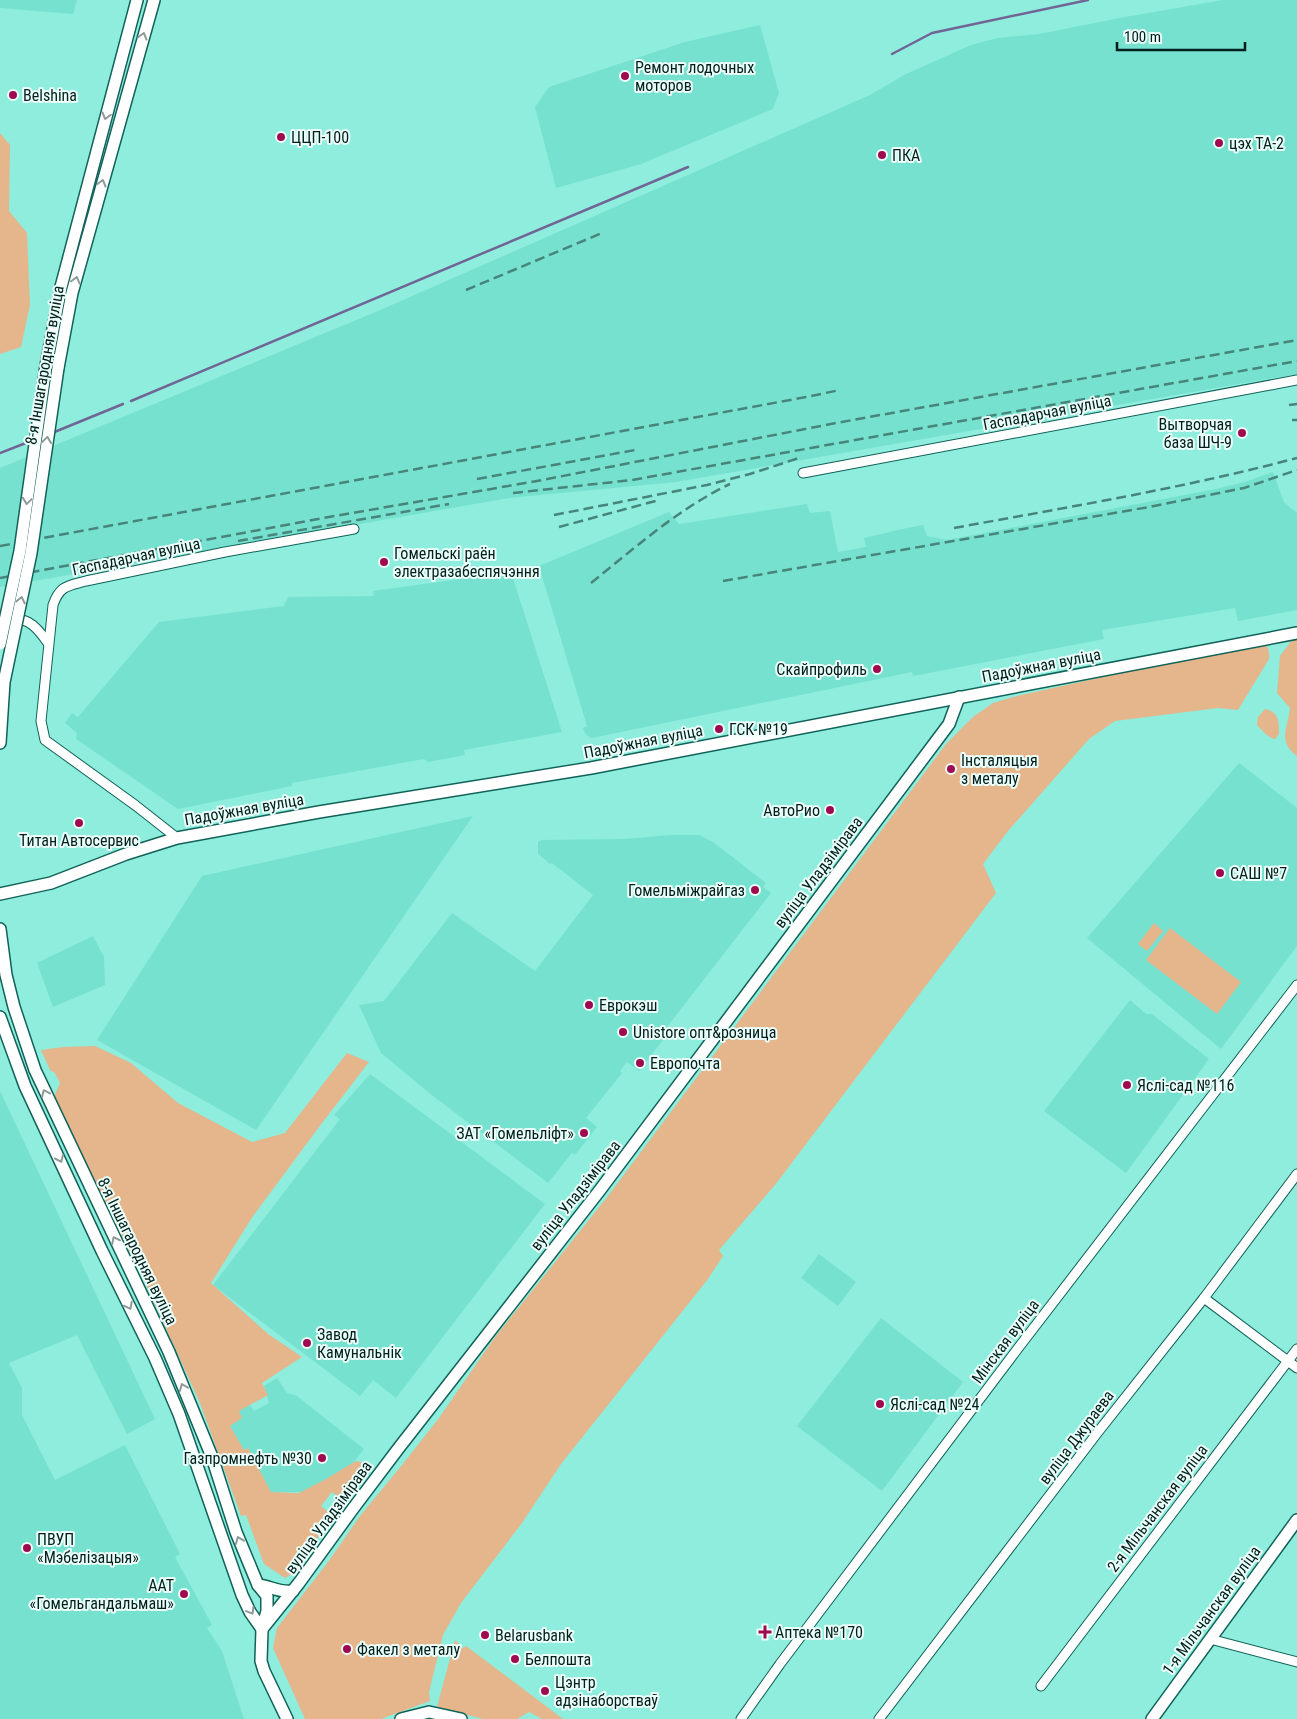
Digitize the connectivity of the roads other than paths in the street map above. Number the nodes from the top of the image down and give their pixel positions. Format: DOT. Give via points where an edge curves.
graph roads {
  1 [pos="137,0"];
  2 [pos="154,0"];
  3 [pos="118,69"];
  4 [pos="133,73"];
  5 [pos="76,229"];
  6 [pos="89,230"];
  7 [pos="1297,380"];
  8 [pos="802,473"];
  9 [pos="354,529"];
  10 [pos="0,617"];
  11 [pos="1297,633"];
  12 [pos="48,643"];
  13 [pos="0,644"];
  14 [pos="959,697"];
  15 [pos="0,743"];
  16 [pos="177,838"];
  17 [pos="0,894"];
  18 [pos="0,929"];
  19 [pos="1297,985"];
  20 [pos="0,1017"];
  21 [pos="1297,1174"];
  22 [pos="1204,1298"];
  23 [pos="1297,1349"];
  24 [pos="1288,1361"];
  25 [pos="1297,1368"];
  26 [pos="1296,1524"];
  27 [pos="258,1585"];
  28 [pos="293,1591"];
  29 [pos="262,1629"];
  30 [pos="1210,1639"];
  31 [pos="1297,1662"];
  32 [pos="1041,1686"];
  33 [pos="287,1719"];
  34 [pos="401,1719"];
  35 [pos="461,1719"];
  36 [pos="741,1719"];
  37 [pos="879,1719"];
  38 [pos="1152,1719"];
  1 -- 3 [label="main road, 8-я Іншагародняя вуліца"];
  4 -- 2 [label="main road, 8-я Іншагародняя вуліца, one-way"];
  3 -- 4 [label="main road"];
  3 -- 5 [label="main road, 8-я Іншагародняя вуліца, one-way"];
  6 -- 4 [label="main road, 8-я Іншагародняя вуліца, one-way"];
  5 -- 6 [label="main road"];
  5 -- 13 [label="main road, 8-я Іншагародняя вуліца, one-way, bridge" via="46,366 20,551"];
  15 -- 6 [label="main road, 8-я Іншагародняя вуліца, one-way, bridge" via="4,682 31,553 58,368 72,293"];
  7 -- 8 [label="street, Гаспадарчая вуліца"];
  9 -- 12 [label="street, Гаспадарчая вуліца" via="225,552 65,587 57,594 53,605"];
  10 -- 12 [label="street" via="29,621"];
  11 -- 14 [label="main road, Падоўжная вуліца"];
  12 -- 16 [label="street, Гаспадарчая вуліца" via="41,721 45,740 136,804"];
  14 -- 16 [label="main road, Падоўжная вуліца" via="591,768"];
  14 -- 28 [label="main road, вуліца Уладзімірава" via="949,724 938,740"];
  16 -- 17 [label="main road, Падоўжная вуліца" via="50,883"];
  27 -- 18 [label="main road, 8-я Іншагародняя вуліца, one-way" via="236,1532 212,1457 169,1352 34,1070 14,1007"];
  19 -- 36 [label="street, Мінская вуліца" via="1025,1339"];
  20 -- 29 [label="main road, 8-я Іншагародняя вуліца, one-way" via="26,1086 179,1414 242,1595"];
  21 -- 22 [label="street, вуліца Джураева"];
  22 -- 24 [label="street"];
  22 -- 37 [label="street, вуліца Джураева"];
  23 -- 24 [label="street, 2-я Мільчанская вуліца"];
  24 -- 25 [label="street"];
  24 -- 32 [label="street, 2-я Мільчанская вуліца"];
  26 -- 30 [label="main road, 1-я Мільчанская вуліца"];
  27 -- 28 [label="main road" via="282,1592"];
  27 -- 29 [label="main road, 8-я Іншагародняя вуліца" via="266,1596 267,1611"];
  28 -- 29 [label="main road, вуліца Уладзімірава"];
  29 -- 33 [label="main road" via="264,1671"];
  30 -- 31 [label="street"];
  30 -- 38 [label="main road, 1-я Мільчанская вуліца"];
  34 -- 35 [label="main road" via="429,1712"];
}
